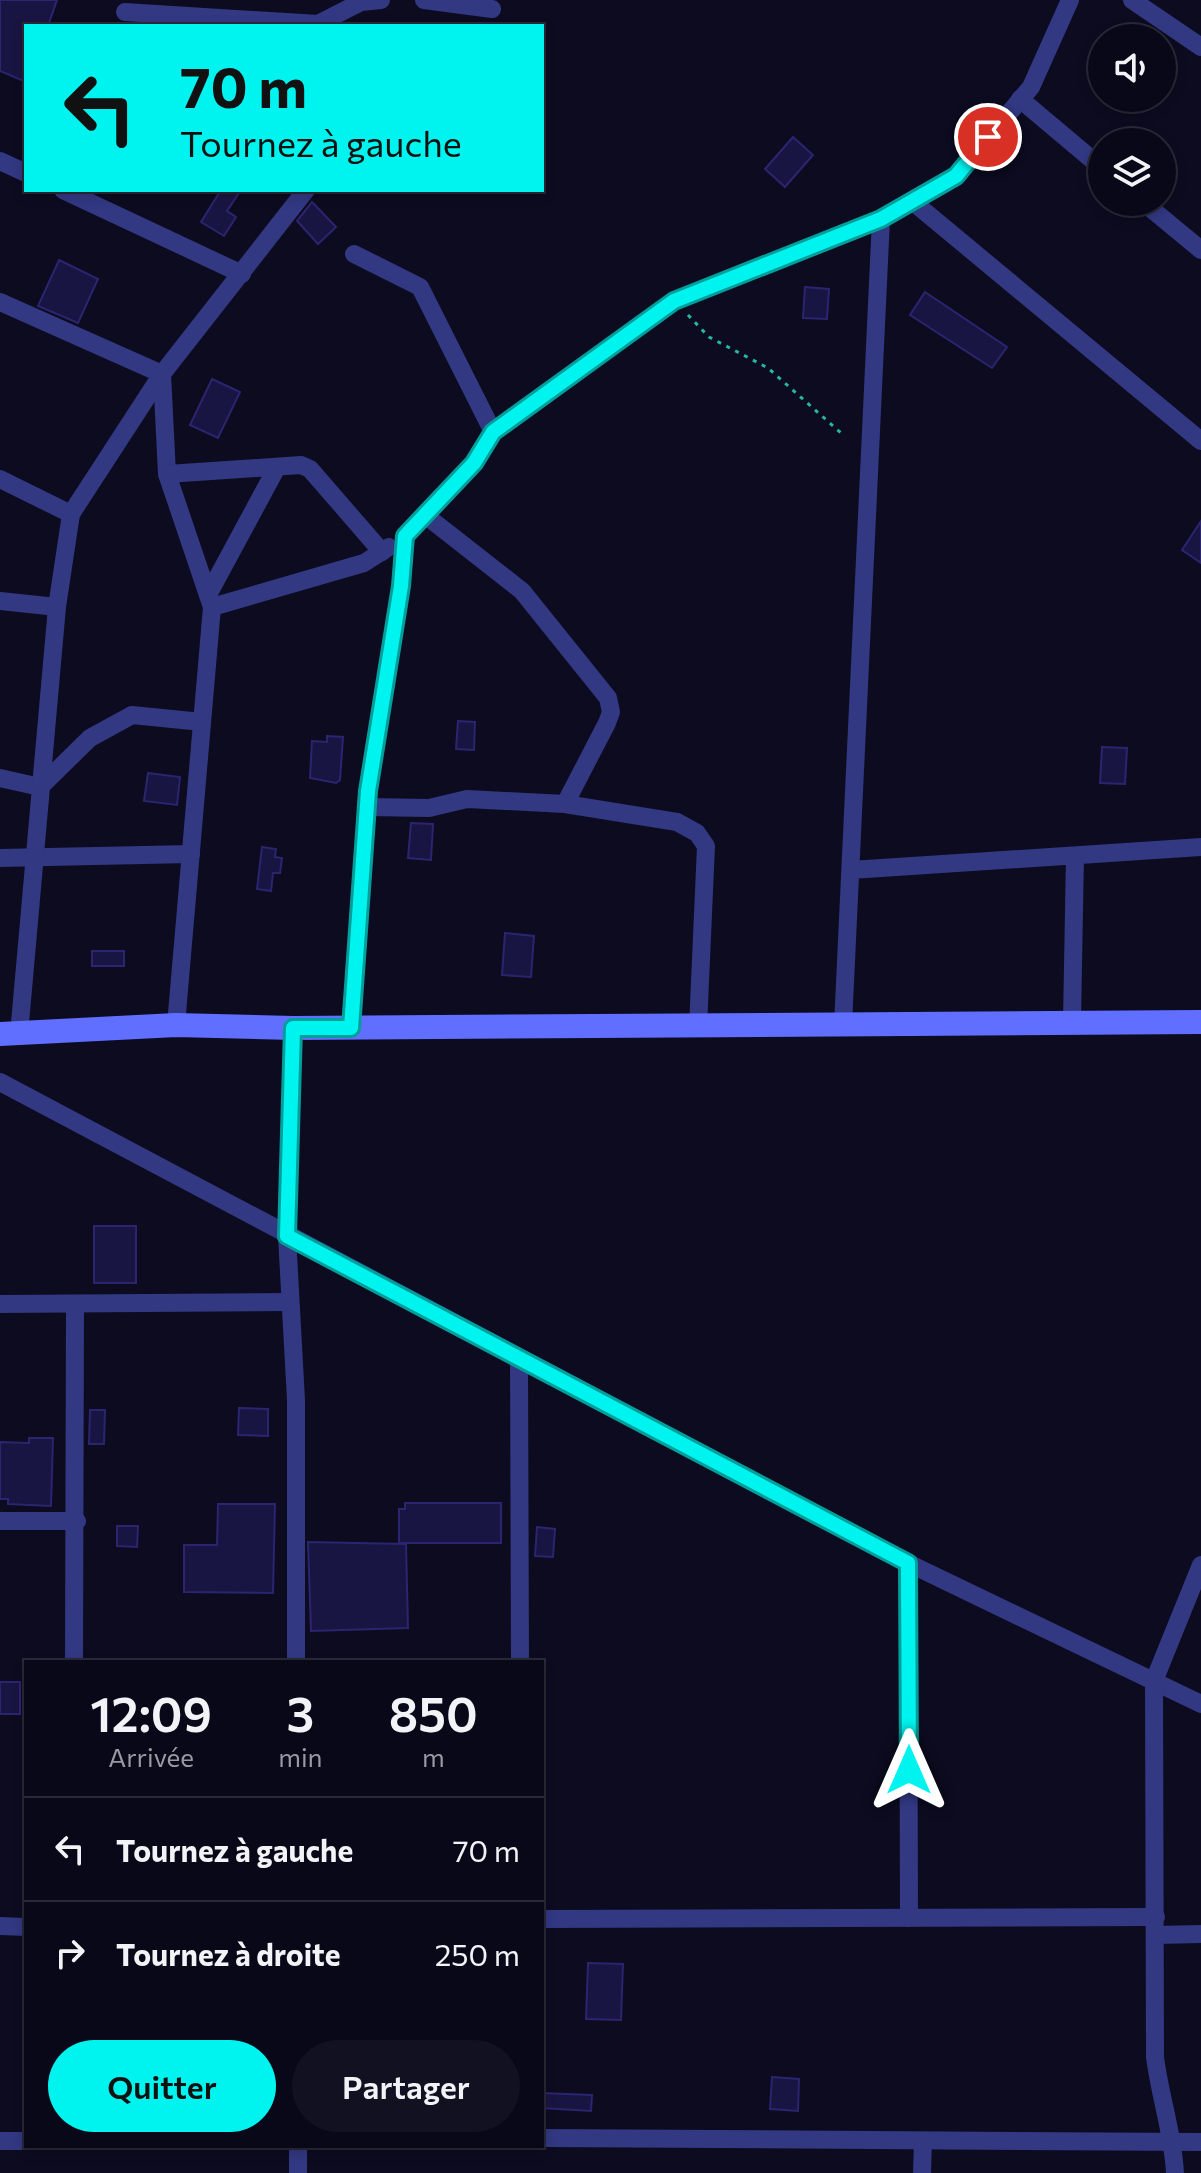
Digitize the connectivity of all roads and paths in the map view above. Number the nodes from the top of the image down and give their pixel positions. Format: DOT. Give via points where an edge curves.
graph roads {
  1 [pos="381,0"];
  2 [pos="424,0"];
  3 [pos="1070,0"];
  4 [pos="1132,0"];
  5 [pos="492,9"];
  6 [pos="125,13"];
  7 [pos="302,24"];
  8 [pos="320,24"];
  9 [pos="1201,47"];
  10 [pos="1020,99"];
  11 [pos="1088,156"];
  12 [pos="0,161"];
  13 [pos="24,172"];
  14 [pos="72,192"];
  15 [pos="304,192"];
  16 [pos="94,197"];
  17 [pos="912,201"];
  18 [pos="1160,216"];
  19 [pos="881,219"];
  20 [pos="1201,250"];
  21 [pos="354,254"];
  22 [pos="242,274"];
  23 [pos="674,301"];
  24 [pos="0,302"];
  25 [pos="162,374"];
  26 [pos="493,432"];
  27 [pos="841,433"];
  28 [pos="1201,441"];
  29 [pos="276,469"];
  30 [pos="167,474"];
  31 [pos="0,479"];
  32 [pos="71,514"];
  33 [pos="425,515"];
  34 [pos="405,536"];
  35 [pos="382,552"];
  36 [pos="0,601"];
  37 [pos="210,601"];
  38 [pos="57,607"];
  39 [pos="202,722"];
  40 [pos="0,778"];
  41 [pos="40,787"];
  42 [pos="565,804"];
  43 [pos="367,807"];
  44 [pos="1201,847"];
  45 [pos="191,854"];
  46 [pos="1075,856"];
  47 [pos="0,858"];
  48 [pos="34,859"];
  49 [pos="851,870"];
  50 [pos="1072,1021"];
  51 [pos="1201,1022"];
  52 [pos="176,1025"];
  53 [pos="843,1025"];
  54 [pos="698,1027"];
  55 [pos="293,1028"];
  56 [pos="351,1028"];
  57 [pos="9,1034"];
  58 [pos="0,1082"];
  59 [pos="287,1236"];
  60 [pos="290,1302"];
  61 [pos="0,1304"];
  62 [pos="75,1304"];
  63 [pos="519,1358"];
  64 [pos="0,1521"];
  65 [pos="77,1521"];
  66 [pos="908,1563"];
  67 [pos="1201,1565"];
  68 [pos="74,1660"];
  69 [pos="296,1660"];
  70 [pos="520,1660"];
  71 [pos="1154,1681"];
  72 [pos="1201,1704"];
  73 [pos="909,1918"];
  74 [pos="544,1919"];
  75 [pos="0,1926"];
  76 [pos="1156,1926"];
  77 [pos="24,1927"];
  78 [pos="1201,1934"];
  79 [pos="544,2138"];
  80 [pos="0,2141"];
  81 [pos="24,2141"];
  82 [pos="923,2141"];
  83 [pos="1201,2142"];
  84 [pos="1173,2143"];
  85 [pos="298,2148"];
  86 [pos="298,2173"];
  87 [pos="922,2173"];
  88 [pos="1175,2173"];
  1 -- 8 [label="street" via="361,2"];
  2 -- 5 [label="street"];
  3 -- 10 [label="street" via="1031,87"];
  4 -- 9 [label="street"];
  6 -- 7 [label="street"];
  10 -- 11 [label="street"];
  10 -- 17 [label="street" via="956,176"];
  12 -- 13 [label="street"];
  14 -- 16 [label="street"];
  15 -- 22 [label="street"];
  16 -- 22 [label="street"];
  17 -- 19 [label="street"];
  17 -- 28 [label="street"];
  18 -- 20 [label="street"];
  19 -- 23 [label="street"];
  19 -- 49 [label="street"];
  21 -- 26 [label="street" via="420,287"];
  22 -- 25 [label="street"];
  23 -- 26 [label="street"];
  23 -- 27 [label="path" via="709,337 768,368"];
  24 -- 25 [label="street"];
  25 -- 30 [label="street"];
  25 -- 32 [label="street"];
  26 -- 33 [label="street" via="474,463"];
  29 -- 30 [label="street"];
  29 -- 35 [label="street" via="310,469"];
  29 -- 37 [label="street"];
  30 -- 37 [label="street"];
  31 -- 32 [label="street"];
  32 -- 38 [label="street"];
  33 -- 34 [label="street"];
  33 -- 42 [label="street" via="522,591 608,698 607,723"];
  34 -- 35 [label="street"];
  34 -- 43 [label="street"];
  35 -- 37 [label="street" via="364,563"];
  36 -- 38 [label="street"];
  37 -- 39 [label="street"];
  38 -- 41 [label="street"];
  39 -- 41 [label="street" via="132,715 90,738"];
  39 -- 45 [label="street"];
  40 -- 41 [label="street"];
  41 -- 48 [label="street"];
  42 -- 43 [label="street" via="467,799 429,808"];
  42 -- 54 [label="street" via="677,822 697,833 706,846"];
  43 -- 56 [label="street"];
  44 -- 46 [label="street"];
  45 -- 48 [label="street"];
  45 -- 52 [label="street"];
  46 -- 49 [label="street"];
  46 -- 50 [label="street"];
  47 -- 48 [label="street"];
  48 -- 57 [label="street"];
  49 -- 53 [label="street"];
  50 -- 51 [label="street"];
  50 -- 53 [label="street"];
  52 -- 55 [label="street"];
  52 -- 57 [label="street"];
  53 -- 54 [label="street"];
  54 -- 56 [label="street"];
  55 -- 56 [label="street"];
  55 -- 59 [label="street"];
  58 -- 59 [label="street"];
  59 -- 60 [label="street"];
  59 -- 63 [label="street"];
  60 -- 62 [label="street"];
  60 -- 69 [label="street" via="296,1400"];
  61 -- 62 [label="street"];
  62 -- 65 [label="street"];
  63 -- 66 [label="street"];
  63 -- 70 [label="street"];
  64 -- 65 [label="street"];
  65 -- 68 [label="street"];
  66 -- 71 [label="street"];
  66 -- 73 [label="street"];
  67 -- 71 [label="street"];
  71 -- 72 [label="street"];
  71 -- 76 [label="street"];
  73 -- 74 [label="street"];
  73 -- 76 [label="street"];
  75 -- 77 [label="street"];
  76 -- 78 [label="street"];
  76 -- 84 [label="street" via="1155,2057 1160,2101"];
  79 -- 82 [label="street"];
  80 -- 81 [label="street"];
  82 -- 84 [label="street"];
  82 -- 87 [label="street"];
  83 -- 84 [label="street"];
  84 -- 88 [label="street"];
  85 -- 86 [label="street"];
}
